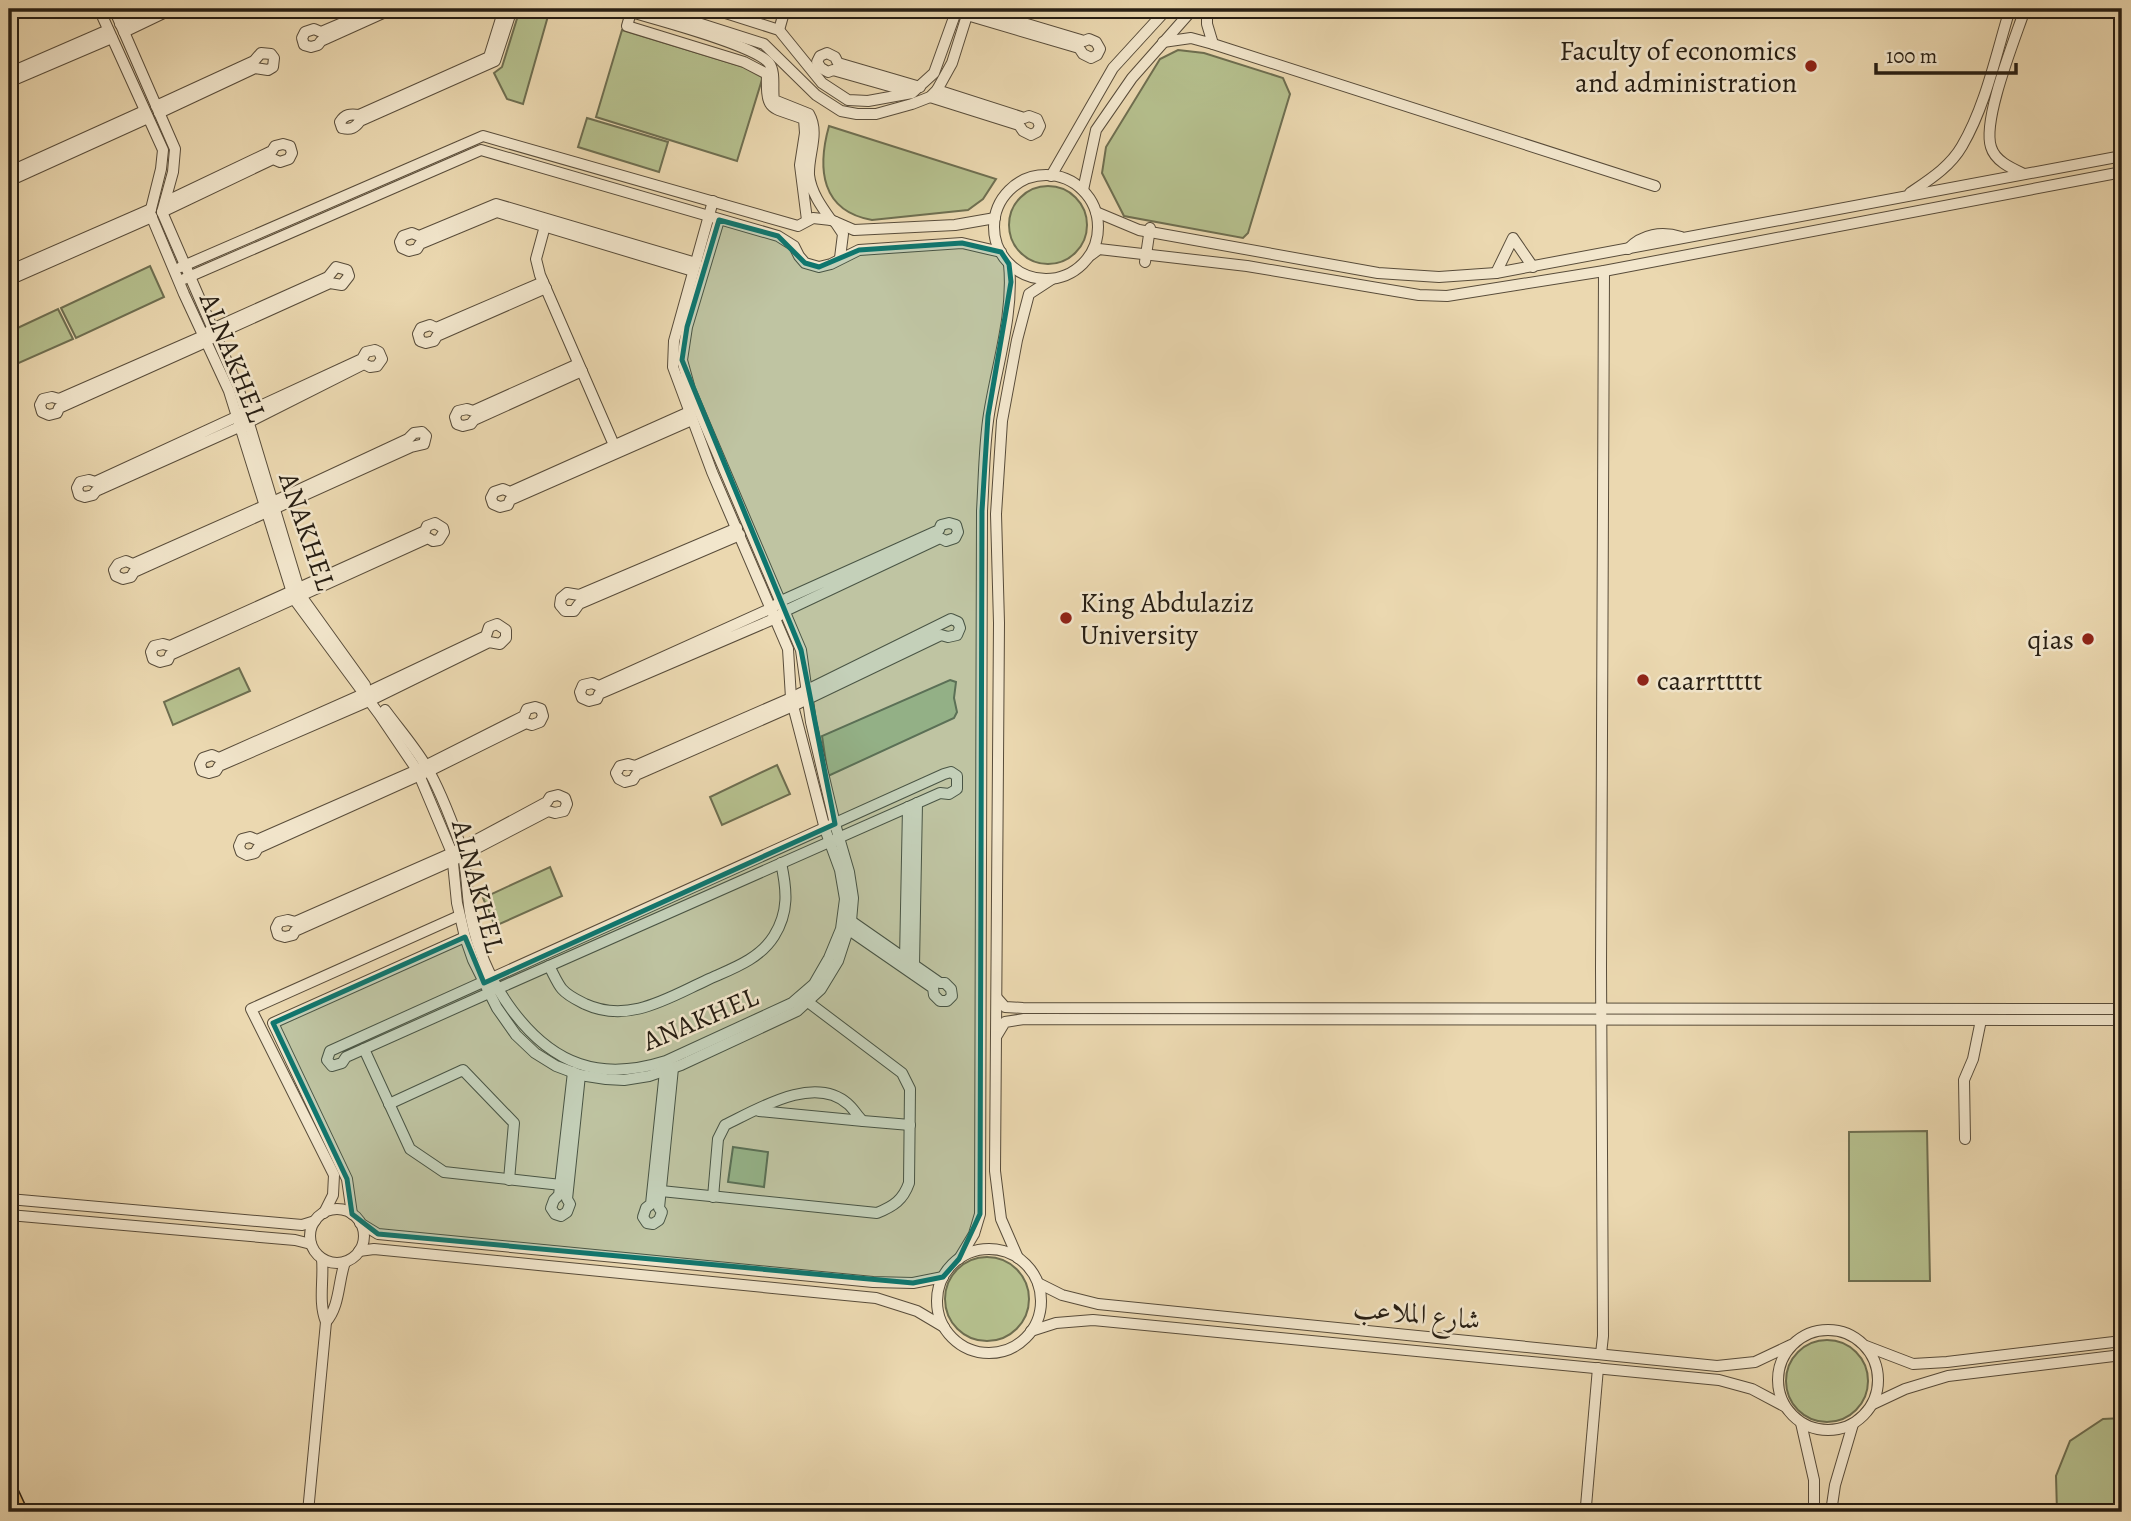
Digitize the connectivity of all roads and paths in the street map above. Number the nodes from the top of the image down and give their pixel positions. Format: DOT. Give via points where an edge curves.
graph roads {
  1 [pos="99,9"];
  2 [pos="114,9"];
  3 [pos="154,9"];
  4 [pos="172,9"];
  5 [pos="374,9"];
  6 [pos="392,9"];
  7 [pos="505,9"];
  8 [pos="512,9"];
  9 [pos="654,9"];
  10 [pos="713,9"];
  11 [pos="785,9"];
  12 [pos="955,9"];
  13 [pos="977,9"];
  14 [pos="1167,9"];
  15 [pos="1193,9"];
  16 [pos="1207,9"];
  17 [pos="2010,9"];
  18 [pos="2025,9"];
  19 [pos="968,12"];
  20 [pos="122,28"];
  21 [pos="779,30"];
  22 [pos="110,34"];
  23 [pos="2000,40"];
  24 [pos="1163,42"];
  25 [pos="1213,44"];
  26 [pos="2014,44"];
  27 [pos="9,73"];
  28 [pos="9,82"];
  29 [pos="916,90"];
  30 [pos="933,93"];
  31 [pos="157,110"];
  32 [pos="146,115"];
  33 [pos="2122,156"];
  34 [pos="9,172"];
  35 [pos="2122,172"];
  36 [pos="2024,174"];
  37 [pos="1051,176"];
  38 [pos="9,181"];
  39 [pos="1655,186"];
  40 [pos="1083,190"];
  41 [pos="1904,197"];
  42 [pos="713,201"];
  43 [pos="164,207"];
  44 [pos="1096,212"];
  45 [pos="152,213"];
  46 [pos="714,218"];
  47 [pos="995,218"];
  48 [pos="833,221"];
  49 [pos="802,223"];
  50 [pos="545,226"];
  51 [pos="1150,229"];
  52 [pos="794,246"];
  53 [pos="1001,252"];
  54 [pos="1091,255"];
  55 [pos="841,258"];
  56 [pos="1146,259"];
  57 [pos="1009,264"];
  58 [pos="184,266"];
  59 [pos="695,267"];
  60 [pos="1533,267"];
  61 [pos="174,270"];
  62 [pos="9,271"];
  63 [pos="1604,271"];
  64 [pos="1496,273"];
  65 [pos="184,279"];
  66 [pos="1052,279"];
  67 [pos="9,280"];
  68 [pos="544,285"];
  69 [pos="214,332"];
  70 [pos="205,339"];
  71 [pos="580,367"];
  72 [pos="690,416"];
  73 [pos="243,420"];
  74 [pos="614,446"];
  75 [pos="270,507"];
  76 [pos="738,531"];
  77 [pos="296,594"];
  78 [pos="783,606"];
  79 [pos="772,608"];
  80 [pos="776,618"];
  81 [pos="369,695"];
  82 [pos="806,695"];
  83 [pos="792,702"];
  84 [pos="423,770"];
  85 [pos="912,805"];
  86 [pos="830,827"];
  87 [pos="835,839"];
  88 [pos="457,854"];
  89 [pos="781,863"];
  90 [pos="459,916"];
  91 [pos="850,925"];
  92 [pos="465,937"];
  93 [pos="909,962"];
  94 [pos="549,966"];
  95 [pos="491,986"];
  96 [pos="997,998"];
  97 [pos="808,1002"];
  98 [pos="2122,1009"];
  99 [pos="1602,1014"];
  100 [pos="2100,1014"];
  101 [pos="1981,1020"];
  102 [pos="2122,1020"];
  103 [pos="996,1037"];
  104 [pos="364,1049"];
  105 [pos="669,1069"];
  106 [pos="576,1073"];
  107 [pos="389,1104"];
  108 [pos="755,1110"];
  109 [pos="863,1121"];
  110 [pos="910,1125"];
  111 [pos="1965,1139"];
  112 [pos="509,1180"];
  113 [pos="561,1185"];
  114 [pos="661,1191"];
  115 [pos="713,1196"];
  116 [pos="9,1199"];
  117 [pos="324,1213"];
  118 [pos="352,1214"];
  119 [pos="9,1215"];
  120 [pos="315,1221"];
  121 [pos="360,1223"];
  122 [pos="311,1244"];
  123 [pos="359,1251"];
  124 [pos="1018,1258"];
  125 [pos="322,1259"];
  126 [pos="959,1259"];
  127 [pos="345,1262"];
  128 [pos="943,1277"];
  129 [pos="1038,1283"];
  130 [pos="326,1322"];
  131 [pos="944,1327"];
  132 [pos="1031,1331"];
  133 [pos="2122,1341"];
  134 [pos="1791,1345"];
  135 [pos="1866,1346"];
  136 [pos="1601,1354"];
  137 [pos="2122,1355"];
  138 [pos="1598,1368"];
  139 [pos="1872,1404"];
  140 [pos="1784,1406"];
  141 [pos="1801,1423"];
  142 [pos="1853,1424"];
  143 [pos="9,1486"];
  144 [pos="1586,1506"];
  145 [pos="21,1512"];
  146 [pos="308,1512"];
  147 [pos="1814,1512"];
  148 [pos="1831,1512"];
  1 -- 22 [label="street"];
  2 -- 20 [label="street"];
  3 -- 20 [label="street"];
  4 -- 20 [label="street"];
  5 -- 6 [label="street" via="321,32 305,32 304,45 318,45"];
  7 -- 8 [label="street" via="489,57 359,115 343,117 342,128 356,127 360,121 495,61"];
  9 -- 30 [label="street" via="764,44 816,95 841,111 876,114"];
  10 -- 21 [label="street"];
  11 -- 21 [label="street"];
  12 -- 29 [label="street" via="934,73"];
  13 -- 19 [label="street" via="1089,39 1100,49 1091,58 1079,48"];
  14 -- 37 [label="street" via="1113,68"];
  15 -- 24 [label="street"];
  16 -- 25 [label="street"];
  17 -- 23 [label="street"];
  18 -- 26 [label="street"];
  19 -- 30 [label="street" via="952,63"];
  20 -- 31 [label="street"];
  21 -- 29 [label="street" via="822,83 848,100 868,101"];
  22 -- 27 [label="street"];
  22 -- 28 [label="street"];
  22 -- 32 [label="street"];
  23 -- 26 [label="street"];
  23 -- 41 [label="street" via="1961,148 1937,176"];
  24 -- 25 [label="street" via="1191,38"];
  24 -- 40 [label="street" via="1096,131"];
  25 -- 39 [label="street"];
  26 -- 36 [label="street" via="1989,133 1991,150 2001,162"];
  29 -- 29 [label="street" via="838,63 827,53 817,62 828,72"];
  30 -- 30 [label="street" via="1019,125 1031,135 1040,126 1029,116"];
  31 -- 31 [label="street" via="255,68 268,70 274,58 261,53 254,61"];
  31 -- 43 [label="street" via="175,149"];
  32 -- 34 [label="street"];
  32 -- 38 [label="street"];
  32 -- 45 [label="street" via="163,150"];
  33 -- 36 [label="street"];
  35 -- 63 [label="street"];
  36 -- 41 [label="street"];
  37 -- 40 [label="street"];
  37 -- 47 [label="street" via="1026,179 1015,186"];
  40 -- 44 [label="street"];
  41 -- 60 [label="street"];
  42 -- 46 [label="street"];
  42 -- 49 [label="street"];
  42 -- 58 [label="street" via="483,135"];
  43 -- 43 [label="street" via="273,159 289,159 290,146 275,146"];
  43 -- 58 [label="street"];
  44 -- 51 [label="street" via="1139,230"];
  44 -- 54 [label="street" via="1097,241"];
  45 -- 61 [label="street, ALNAKHEL"];
  45 -- 62 [label="street"];
  45 -- 67 [label="street"];
  46 -- 52 [label="street" via="778,236"];
  46 -- 59 [label="street"];
  46 -- 65 [label="street" via="481,150"];
  46 -- 78 [label="street, ALNAKHEL" via="682,360 722,467"];
  47 -- 48 [label="street" via="955,225 854,230"];
  47 -- 53 [label="street"];
  48 -- 49 [label="street" via="813,218"];
  48 -- 49 [label="street" via="816,199 809,175 814,122 809,114 774,100 768,62 739,46 631,12 627,26 744,62 767,74 768,103 774,110 804,119"];
  48 -- 55 [label="street" via="843,234"];
  49 -- 52 [label="street" via="794,235"];
  50 -- 59 [label="street"];
  50 -- 59 [label="street" via="497,212 419,244 417,249 409,251 400,242 404,236 419,236 496,204"];
  50 -- 68 [label="street" via="536,260"];
  51 -- 56 [label="street"];
  51 -- 64 [label="street" via="1378,273 1439,278"];
  52 -- 55 [label="street" via="805,263 819,267"];
  53 -- 55 [label="street" via="962,243 859,250"];
  53 -- 57 [label="street"];
  54 -- 56 [label="street" via="1099,249"];
  54 -- 66 [label="street" via="1074,271"];
  56 -- 63 [label="street" via="1247,266 1447,296"];
  57 -- 66 [label="street" via="1029,276"];
  57 -- 126 [label="street" via="1004,335 988,416 982,511 980,1214"];
  58 -- 61 [label="street"];
  58 -- 65 [label="street"];
  59 -- 72 [label="street" via="673,354"];
  60 -- 64 [label="street"];
  60 -- 64 [label="street" via="1513,238"];
  61 -- 65 [label="street, ALNAKHEL"];
  63 -- 99 [label="street"];
  65 -- 69 [label="street"];
  65 -- 70 [label="street, ALNAKHEL"];
  66 -- 96 [label="street" via="1029,294 1002,421 996,514"];
  68 -- 68 [label="street" via="436,328 421,328 420,341 434,341"];
  68 -- 71 [label="street"];
  69 -- 69 [label="street" via="330,283 342,285 349,276 347,270 336,267 328,277"];
  69 -- 70 [label="street"];
  69 -- 73 [label="street" via="238,387"];
  70 -- 70 [label="street" via="59,399 43,399 42,412 57,413 59,408"];
  70 -- 73 [label="street, ALNAKHEL"];
  71 -- 71 [label="street" via="473,411 458,411 457,424 471,424"];
  71 -- 74 [label="street"];
  72 -- 74 [label="street"];
  72 -- 74 [label="street" via="510,500 508,505 493,505 494,492 510,492"];
  72 -- 76 [label="street"];
  73 -- 73 [label="street" via="364,364 377,366 382,355 366,352 362,359"];
  73 -- 73 [label="street" via="95,482 80,482 79,495 93,495"];
  73 -- 75 [label="street, ALNAKHEL"];
  75 -- 75 [label="street" via="133,564 118,564 116,576 131,577"];
  75 -- 75 [label="street" via="424,444 426,436 414,433"];
  75 -- 77 [label="street, ALNAKHEL"];
  76 -- 76 [label="street" via="579,596 567,593 560,605 565,611 574,611 579,604"];
  76 -- 79 [label="street"];
  77 -- 77 [label="street" via="170,646 154,646 153,659 168,660 170,655"];
  77 -- 77 [label="street" via="428,538 439,540 443,528 430,524 425,531"];
  77 -- 81 [label="street, ALNAKHEL"];
  78 -- 78 [label="street" via="940,538 955,538 956,525 942,525"];
  78 -- 79 [label="street"];
  78 -- 80 [label="street"];
  78 -- 82 [label="street, ALNAKHEL" via="801,650"];
  79 -- 80 [label="street"];
  79 -- 80 [label="street" via="599,686 583,685 582,698 597,699 599,694"];
  80 -- 83 [label="street" via="788,649"];
  81 -- 81 [label="street" via="488,642 500,644 506,630 497,624 489,626 486,636"];
  81 -- 81 [label="street" via="219,758 203,758 202,771 216,771"];
  81 -- 84 [label="street, ALNAKHEL"];
  82 -- 82 [label="street" via="941,635 957,635 958,622 943,621"];
  82 -- 83 [label="street"];
  82 -- 86 [label="street, ALNAKHEL"];
  83 -- 83 [label="street" via="635,766 620,766 619,779 633,780"];
  83 -- 86 [label="street"];
  84 -- 84 [label="street" via="526,723 540,722 544,716 541,709 527,709 524,716"];
  84 -- 84 [label="street" via="257,840 242,839 241,852 255,853"];
  84 -- 88 [label="street, ALNAKHEL"];
  85 -- 86 [label="street" via="957,789 957,776 944,774"];
  85 -- 87 [label="street"];
  85 -- 93 [label="street"];
  86 -- 87 [label="street, ALNAKHEL"];
  86 -- 95 [label="street"];
  87 -- 89 [label="street"];
  87 -- 91 [label="street, ALNAKHEL" via="849,872 853,898"];
  87 -- 95 [label="street, ANAKHEL" via="844,909 841,929 814,984 792,1003 666,1061 627,1070 601,1069 567,1059 527,1030"];
  88 -- 88 [label="street" via="548,811 564,811 565,798 550,797"];
  88 -- 88 [label="street" via="295,922 279,922 278,935 293,936 295,931"];
  88 -- 90 [label="street, ALNAKHEL"];
  88 -- 95 [label="street, ANAKHEL"];
  89 -- 94 [label="street"];
  89 -- 94 [label="street" via="787,889 784,914 760,952 652,1005 616,1012 594,1008 562,989"];
  90 -- 92 [label="street, ALNAKHEL"];
  90 -- 117 [label="street" via="251,1009 334,1175 333,1195"];
  91 -- 93 [label="street"];
  91 -- 93 [label="street" via="933,988 940,1001 952,996 945,983"];
  91 -- 97 [label="street, ALNAKHEL" via="838,961"];
  92 -- 95 [label="street, ALNAKHEL"];
  92 -- 118 [label="street" via="272,1023 347,1179"];
  94 -- 95 [label="street"];
  95 -- 104 [label="street"];
  95 -- 104 [label="street" via="330,1051 327,1060 332,1066"];
  95 -- 106 [label="street, ALNAKHEL" via="516,1035 535,1054"];
  96 -- 99 [label="street" via="1005,1007 1023,1008"];
  96 -- 103 [label="street"];
  97 -- 105 [label="street, ALNAKHEL"];
  97 -- 110 [label="street" via="902,1073 910,1089"];
  98 -- 100 [label="street"];
  99 -- 100 [label="street"];
  99 -- 101 [label="street"];
  99 -- 103 [label="street" via="1024,1019 1005,1022"];
  99 -- 136 [label="street"];
  100 -- 101 [label="street"];
  100 -- 102 [label="street"];
  101 -- 111 [label="street" via="1964,1080"];
  103 -- 124 [label="street" via="995,1171 1001,1219"];
  104 -- 107 [label="street"];
  105 -- 106 [label="street, ALNAKHEL" via="624,1080"];
  105 -- 114 [label="street"];
  105 -- 114 [label="street" via="651,1204 643,1217 647,1223 659,1220"];
  106 -- 113 [label="street"];
  106 -- 113 [label="street" via="570,1204 561,1216 551,1208"];
  107 -- 112 [label="street" via="410,1149 444,1172"];
  107 -- 112 [label="street" via="463,1070 514,1123"];
  108 -- 109 [label="street"];
  108 -- 109 [label="street" via="800,1092 815,1092 835,1096"];
  108 -- 115 [label="street" via="720,1131"];
  109 -- 110 [label="street"];
  110 -- 115 [label="street" via="909,1183 904,1198 877,1213"];
  112 -- 113 [label="street"];
  114 -- 115 [label="street"];
  116 -- 120 [label="street" via="302,1225"];
  117 -- 118 [label="street" via="341,1210"];
  117 -- 120 [label="street"];
  118 -- 121 [label="street"];
  119 -- 122 [label="street"];
  120 -- 122 [label="street"];
  121 -- 123 [label="street" via="364,1240"];
  121 -- 128 [label="street" via="378,1234 873,1282 913,1283"];
  122 -- 125 [label="street"];
  123 -- 127 [label="street"];
  123 -- 131 [label="street" via="876,1298 917,1311"];
  124 -- 126 [label="street" via="988,1249"];
  124 -- 129 [label="street"];
  125 -- 127 [label="street"];
  125 -- 130 [label="street" via="321,1310"];
  126 -- 128 [label="street"];
  127 -- 130 [label="street" via="334,1313"];
  128 -- 131 [label="street" via="937,1293"];
  129 -- 132 [label="street" via="1039,1316"];
  129 -- 136 [label="street, شارع الملاعب" via="1098,1304"];
  130 -- 146 [label="street"];
  131 -- 132 [label="street" via="969,1349 986,1353 1019,1344"];
  132 -- 138 [label="street, شارع الملاعب" via="1093,1320"];
  133 -- 135 [label="street" via="1913,1364"];
  134 -- 135 [label="street" via="1804,1335 1828,1330 1853,1336"];
  134 -- 136 [label="street, شارع الملاعب" via="1755,1362 1717,1366"];
  134 -- 140 [label="street" via="1777,1375"];
  135 -- 139 [label="street" via="1878,1374"];
  137 -- 139 [label="street" via="1948,1376"];
  138 -- 140 [label="street, شارع الملاعب" via="1719,1380 1752,1389"];
  138 -- 144 [label="street"];
  139 -- 142 [label="street"];
  140 -- 141 [label="street"];
  141 -- 142 [label="street" via="1827,1431"];
  141 -- 147 [label="street" via="1814,1480"];
  142 -- 148 [label="street"];
  143 -- 145 [label="main road"];
}
